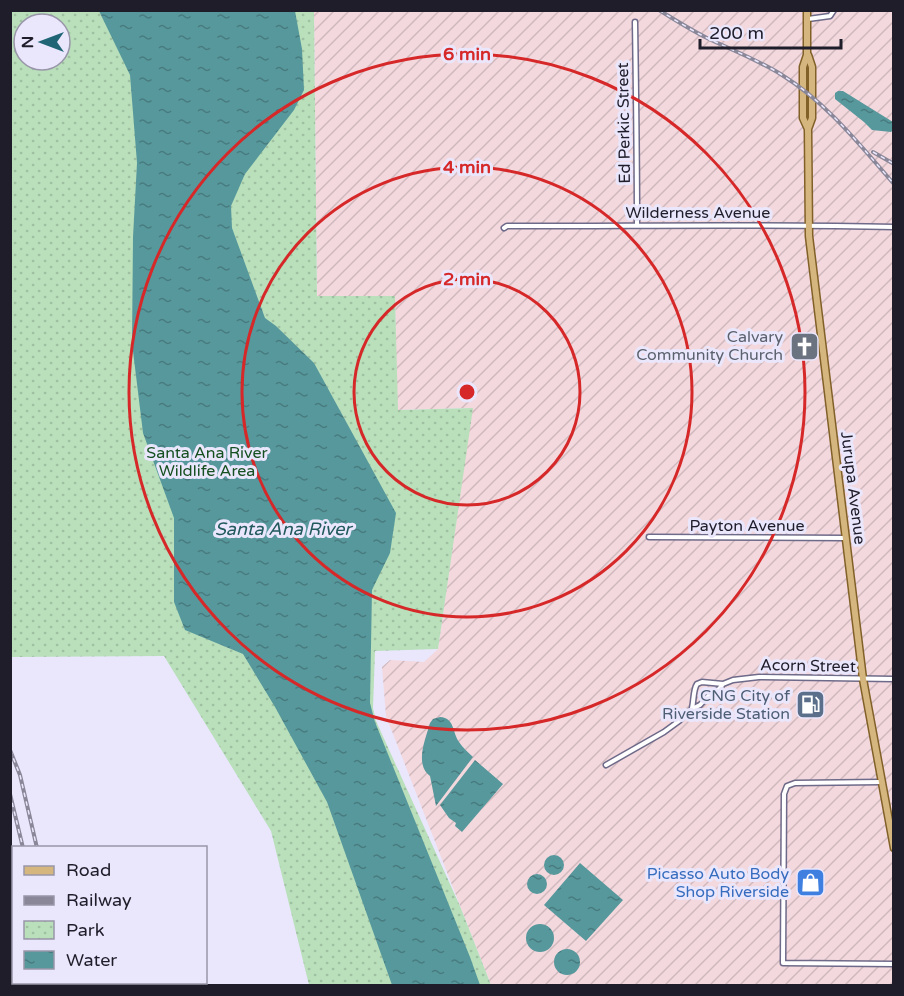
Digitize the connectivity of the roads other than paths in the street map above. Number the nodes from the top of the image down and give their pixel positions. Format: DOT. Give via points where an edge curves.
graph roads {
  1 [pos="807,10"];
  2 [pos="834,10"];
  3 [pos="807,19"];
  4 [pos="635,22"];
  5 [pos="638,225"];
  6 [pos="808,225"];
  7 [pos="894,227"];
  8 [pos="504,228"];
  9 [pos="649,537"];
  10 [pos="846,538"];
  11 [pos="863,679"];
  12 [pos="894,679"];
  13 [pos="723,684"];
  14 [pos="692,709"];
  15 [pos="606,765"];
  16 [pos="882,783"];
  17 [pos="894,848"];
  18 [pos="894,964"];
  1 -- 3 [label="main road, Jurupa Avenue"];
  2 -- 3 [label="street" via="830,16"];
  3 -- 6 [label="main road, Jurupa Avenue" via="807,55 813,67 812,118 808,129"];
  4 -- 5 [label="street, Ed Perkic Street"];
  5 -- 6 [label="street, Wilderness Avenue"];
  5 -- 8 [label="street, Wilderness Avenue"];
  6 -- 7 [label="street, Wilderness Avenue"];
  6 -- 10 [label="main road, Jurupa Avenue"];
  9 -- 10 [label="street, Payton Avenue"];
  10 -- 11 [label="main road, Jurupa Avenue"];
  11 -- 12 [label="street, Acorn Street"];
  11 -- 13 [label="street, Acorn Street" via="749,677"];
  11 -- 16 [label="main road, Jurupa Avenue"];
  13 -- 14 [label="street, Acorn Street"];
  13 -- 14 [label="street, Acorn Street" via="697,684"];
  14 -- 15 [label="street, Acorn Street" via="664,732"];
  16 -- 17 [label="main road, Jurupa Avenue"];
  16 -- 18 [label="street" via="788,786 784,794 783,963"];
}
